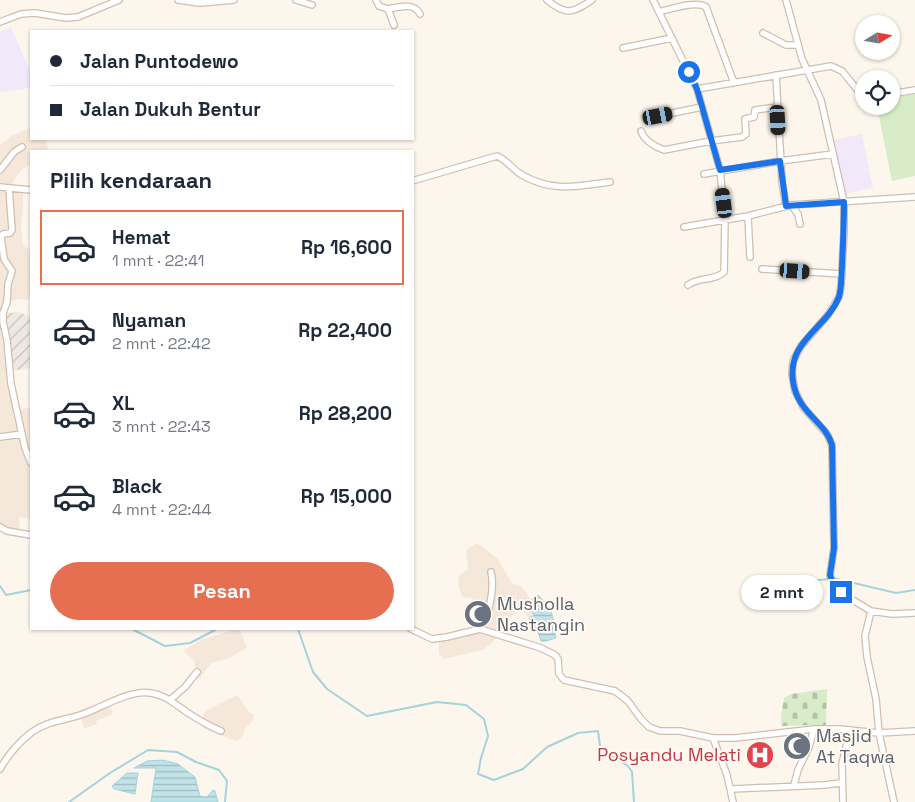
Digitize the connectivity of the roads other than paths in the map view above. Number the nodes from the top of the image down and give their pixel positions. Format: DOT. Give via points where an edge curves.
graph roads {
  1 [pos="118,0"];
  2 [pos="178,0"];
  3 [pos="234,0"];
  4 [pos="296,0"];
  5 [pos="376,0"];
  6 [pos="547,0"];
  7 [pos="592,0"];
  8 [pos="653,0"];
  9 [pos="786,0"];
  10 [pos="312,5"];
  11 [pos="388,9"];
  12 [pos="659,12"];
  13 [pos="420,14"];
  14 [pos="0,22"];
  15 [pos="394,24"];
  16 [pos="763,33"];
  17 [pos="672,38"];
  18 [pos="798,45"];
  19 [pos="623,48"];
  20 [pos="807,70"];
  21 [pos="776,75"];
  22 [pos="734,83"];
  23 [pos="855,88"];
  24 [pos="697,89"];
  25 [pos="915,90"];
  26 [pos="900,92"];
  27 [pos="702,107"];
  28 [pos="777,107"];
  29 [pos="658,116"];
  30 [pos="641,131"];
  31 [pos="711,141"];
  32 [pos="22,147"];
  33 [pos="833,154"];
  34 [pos="780,161"];
  35 [pos="0,170"];
  36 [pos="720,170"];
  37 [pos="704,174"];
  38 [pos="414,180"];
  39 [pos="610,182"];
  40 [pos="0,187"];
  41 [pos="9,188"];
  42 [pos="30,190"];
  43 [pos="915,197"];
  44 [pos="844,202"];
  45 [pos="788,206"];
  46 [pos="748,216"];
  47 [pos="725,220"];
  48 [pos="800,224"];
  49 [pos="684,227"];
  50 [pos="750,257"];
  51 [pos="762,269"];
  52 [pos="842,274"];
  53 [pos="688,285"];
  54 [pos="22,434"];
  55 [pos="0,437"];
  56 [pos="30,460"];
  57 [pos="0,527"];
  58 [pos="28,535"];
  59 [pos="490,572"];
  60 [pos="871,611"];
  61 [pos="915,613"];
  62 [pos="480,629"];
  63 [pos="413,630"];
  64 [pos="197,672"];
  65 [pos="170,700"];
  66 [pos="814,729"];
  67 [pos="850,730"];
  68 [pos="221,731"];
  69 [pos="915,731"];
  70 [pos="879,733"];
  71 [pos="713,738"];
  72 [pos="0,769"];
  73 [pos="841,783"];
  74 [pos="794,785"];
  75 [pos="732,790"];
  76 [pos="733,802"];
  77 [pos="843,802"];
  78 [pos="894,802"];
  1 -- 14 [label="street" via="78,17 35,13 21,14"];
  2 -- 3 [label="street" via="200,3"];
  4 -- 10 [label="street"];
  5 -- 11 [label="street" via="379,6"];
  6 -- 7 [label="street" via="559,9 571,12"];
  8 -- 12 [label="street"];
  9 -- 18 [label="street"];
  11 -- 13 [label="street" via="412,6"];
  11 -- 15 [label="street"];
  12 -- 17 [label="street"];
  12 -- 22 [label="street" via="703,3"];
  16 -- 18 [label="street" via="786,45"];
  17 -- 19 [label="street"];
  17 -- 24 [label="street"];
  18 -- 20 [label="street"];
  20 -- 21 [label="street"];
  20 -- 23 [label="street" via="831,66 839,69"];
  20 -- 33 [label="street" via="821,100"];
  21 -- 22 [label="street"];
  21 -- 28 [label="street"];
  22 -- 24 [label="street"];
  24 -- 27 [label="street"];
  25 -- 26 [label="street"];
  27 -- 29 [label="street"];
  27 -- 31 [label="street"];
  28 -- 31 [label="street" via="755,110 754,117 745,119 744,136"];
  28 -- 34 [label="street"];
  30 -- 31 [label="street" via="649,141 664,150"];
  31 -- 36 [label="street"];
  32 -- 35 [label="street"];
  33 -- 34 [label="street"];
  33 -- 44 [label="street"];
  34 -- 36 [label="street"];
  34 -- 45 [label="street"];
  36 -- 37 [label="street"];
  36 -- 47 [label="street"];
  38 -- 39 [label="street" via="497,156 521,175 554,186 581,187"];
  40 -- 41 [label="street"];
  41 -- 42 [label="street"];
  41 -- 54 [label="street" via="12,230 1,237 4,259 12,271 3,313 9,371"];
  43 -- 44 [label="street"];
  44 -- 45 [label="street"];
  44 -- 52 [label="street"];
  45 -- 46 [label="street"];
  45 -- 48 [label="street" via="798,214"];
  46 -- 47 [label="street"];
  46 -- 50 [label="street"];
  47 -- 49 [label="street"];
  47 -- 53 [label="street" via="724,272"];
  51 -- 52 [label="street"];
  52 -- 60 [label="street" via="839,296 828,315 801,346 793,361 792,374 795,391 803,407 827,434 832,445 834,548 830,575 833,584 846,596"];
  54 -- 55 [label="street"];
  54 -- 56 [label="street"];
  57 -- 58 [label="street"];
  59 -- 62 [label="street" via="491,595"];
  60 -- 61 [label="street"];
  60 -- 70 [label="street" via="865,636"];
  62 -- 63 [label="street" via="432,639"];
  62 -- 71 [label="street" via="549,651 558,659 559,674 564,680 615,691 628,700 649,727"];
  64 -- 65 [label="street"];
  65 -- 68 [label="street"];
  65 -- 72 [label="street" via="150,692 137,694 84,714 47,723 20,742"];
  66 -- 67 [label="street"];
  66 -- 71 [label="street"];
  66 -- 74 [label="street"];
  67 -- 70 [label="street"];
  67 -- 73 [label="street"];
  69 -- 70 [label="street"];
  70 -- 78 [label="street"];
  71 -- 75 [label="street"];
  73 -- 74 [label="street"];
  73 -- 77 [label="street"];
  74 -- 75 [label="street"];
  75 -- 76 [label="street"];
}
